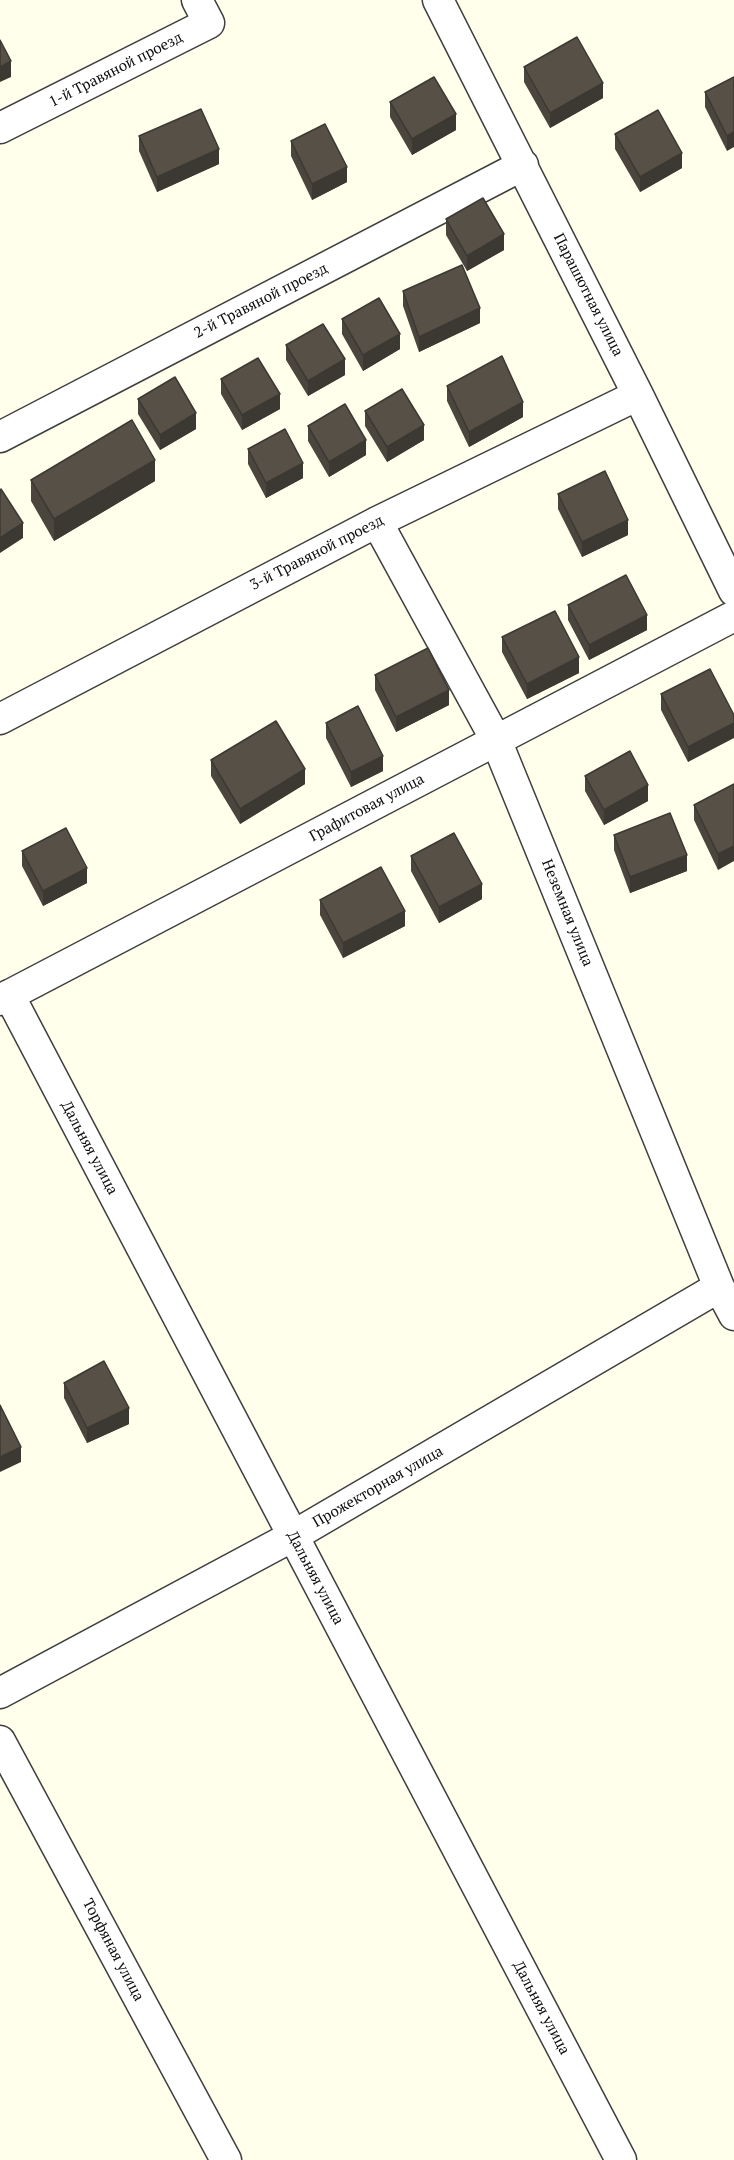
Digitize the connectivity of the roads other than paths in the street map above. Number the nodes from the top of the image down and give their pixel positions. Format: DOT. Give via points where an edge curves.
graph roads {
  1 [pos="196,0"];
  2 [pos="438,0"];
  3 [pos="0,128"];
  4 [pos="523,165"];
  5 [pos="638,395"];
  6 [pos="0,437"];
  7 [pos="377,522"];
  8 [pos="734,591"];
  9 [pos="734,616"];
  10 [pos="0,719"];
  11 [pos="496,740"];
  12 [pos="4,998"];
  13 [pos="719,1287"];
  14 [pos="734,1315"];
  15 [pos="293,1536"];
  16 [pos="0,1693"];
  17 [pos="0,1741"];
  18 [pos="226,2160"];
  19 [pos="621,2160"];
  1 -- 3 [label="street, 1-й Травяной проезд" via="209,23"];
  2 -- 4 [label="street, Парашютная улица"];
  4 -- 5 [label="street, Парашютная улица"];
  4 -- 6 [label="street, 2-й Травяной проезд"];
  5 -- 7 [label="street, 3-й Травяной проезд"];
  5 -- 8 [label="street, Парашютная улица"];
  7 -- 10 [label="street, 3-й Травяной проезд"];
  7 -- 11 [label="street, Неземная улица"];
  9 -- 11 [label="street, Графитовая улица"];
  11 -- 12 [label="street, Графитовая улица"];
  11 -- 13 [label="street, Неземная улица"];
  12 -- 15 [label="street, Дальняя улица"];
  13 -- 14 [label="street, Неземная улица"];
  13 -- 15 [label="street, Прожекторная улица"];
  15 -- 16 [label="street, Прожекторная улица"];
  15 -- 19 [label="street, Дальняя улица"];
  17 -- 18 [label="street, Торфяная улица"];
}
